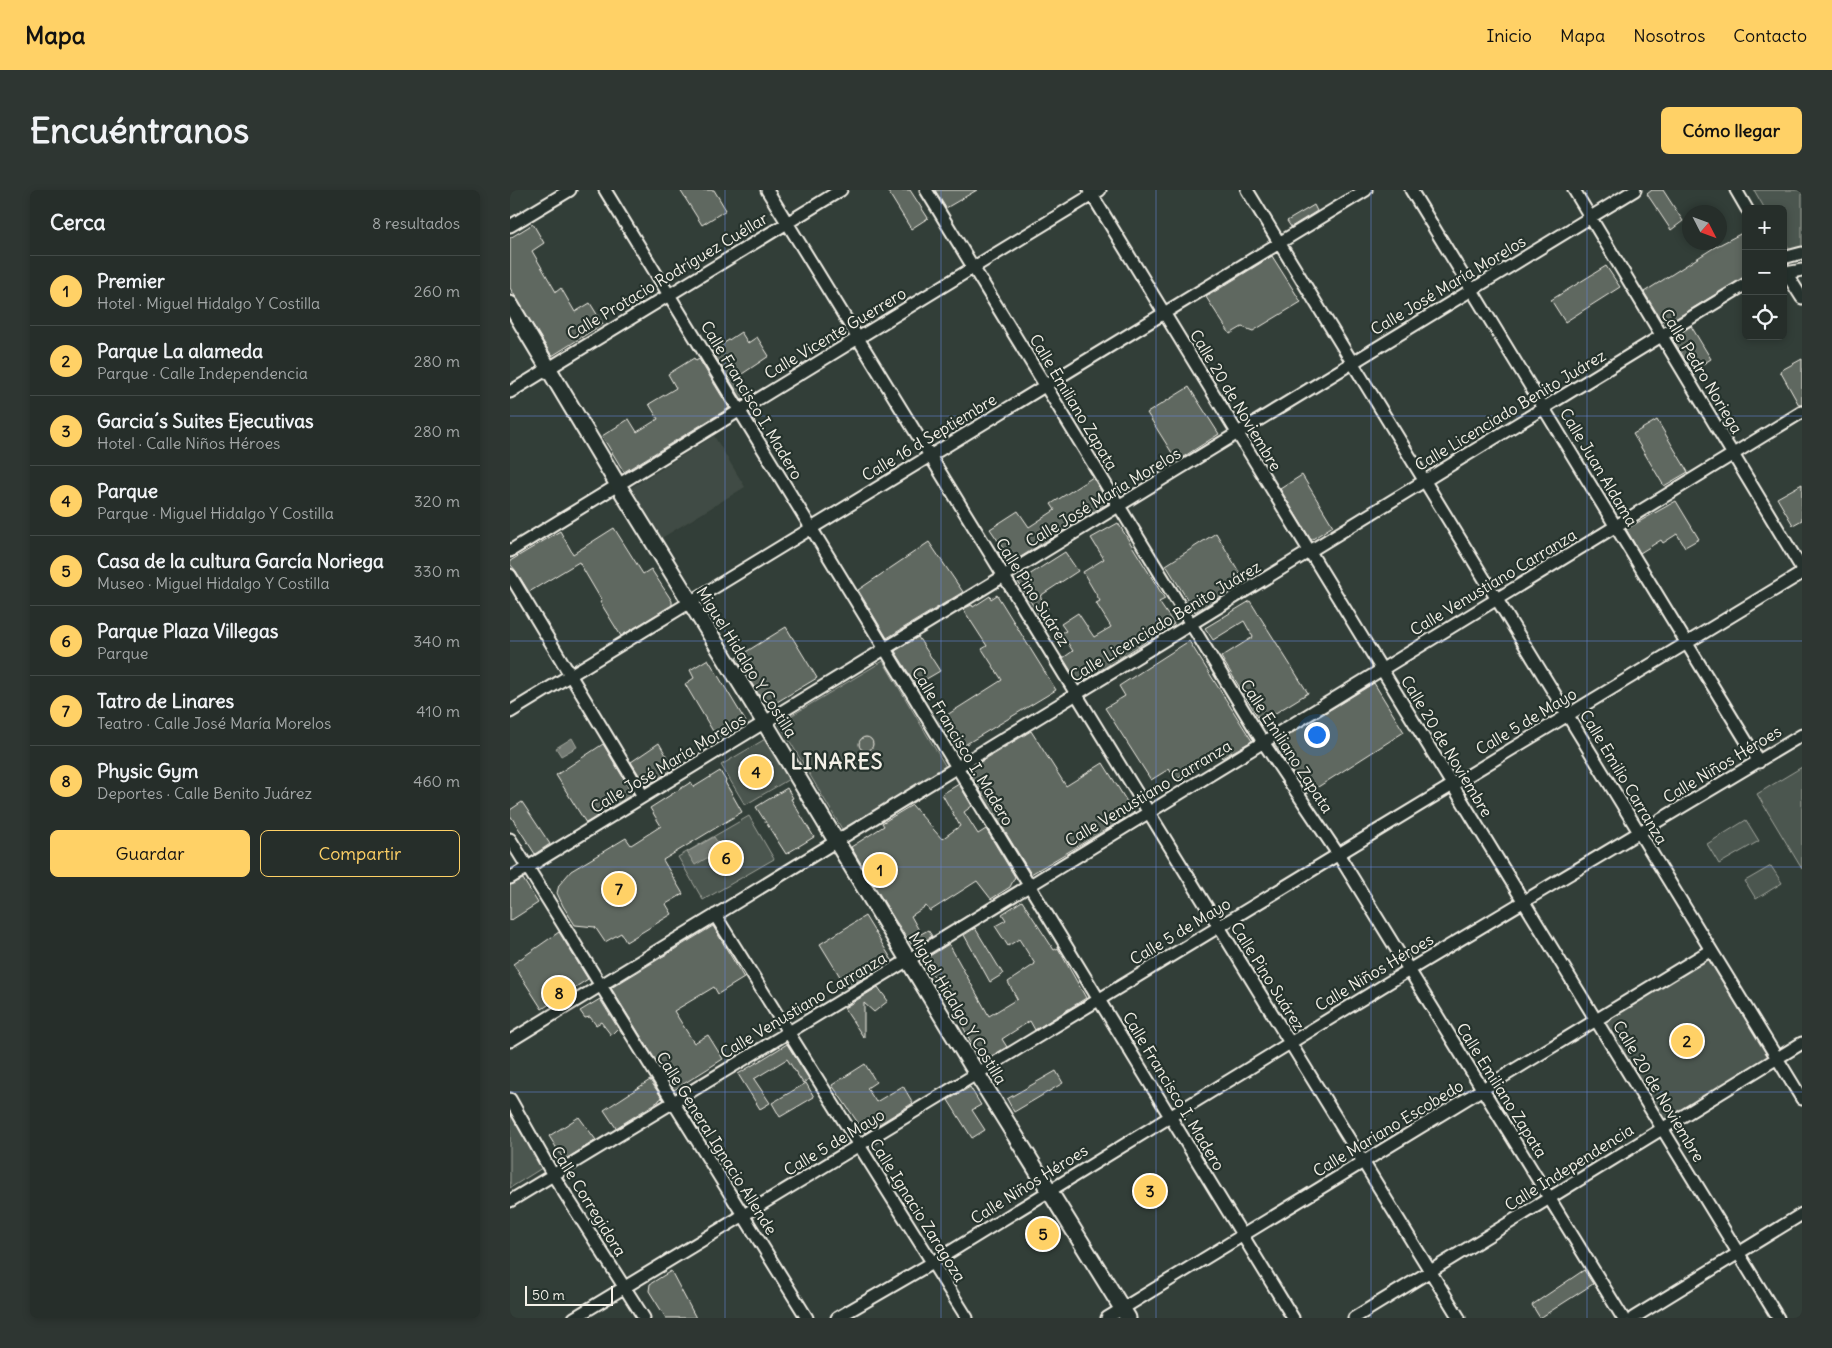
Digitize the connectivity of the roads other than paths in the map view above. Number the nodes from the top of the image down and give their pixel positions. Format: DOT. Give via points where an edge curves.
graph roads {
  1 [pos="570,190"];
  2 [pos="605,190"];
  3 [pos="768,190"];
  4 [pos="841,190"];
  5 [pos="926,190"];
  6 [pos="1247,190"];
  7 [pos="1366,190"];
  8 [pos="1411,190"];
  9 [pos="1574,190"];
  10 [pos="1635,190"];
  11 [pos="1736,190"];
  12 [pos="1094,192"];
  13 [pos="1745,205"];
  14 [pos="1590,217"];
  15 [pos="787,222"];
  16 [pos="510,226"];
  17 [pos="1279,243"];
  18 [pos="1802,253"];
  19 [pos="1787,257"];
  20 [pos="974,267"];
  21 [pos="1802,270"];
  22 [pos="1787,271"];
  23 [pos="1787,276"];
  24 [pos="1742,286"];
  25 [pos="1472,290"];
  26 [pos="668,294"];
  27 [pos="1802,298"];
  28 [pos="510,304"];
  29 [pos="1164,313"];
  30 [pos="1663,335"];
  31 [pos="858,338"];
  32 [pos="1352,363"];
  33 [pos="547,368"];
  34 [pos="1045,385"];
  35 [pos="510,392"];
  36 [pos="1544,408"];
  37 [pos="739,411"];
  38 [pos="1802,412"];
  39 [pos="1237,433"];
  40 [pos="1732,454"];
  41 [pos="930,456"];
  42 [pos="1424,481"];
  43 [pos="618,485"];
  44 [pos="1119,506"];
  45 [pos="1616,526"];
  46 [pos="811,528"];
  47 [pos="510,550"];
  48 [pos="1310,551"];
  49 [pos="1802,569"];
  50 [pos="1802,572"];
  51 [pos="510,575"];
  52 [pos="1004,576"];
  53 [pos="1496,599"];
  54 [pos="690,603"];
  55 [pos="1192,624"];
  56 [pos="1686,643"];
  57 [pos="885,649"];
  58 [pos="1382,669"];
  59 [pos="571,676"];
  60 [pos="1076,694"];
  61 [pos="510,712"];
  62 [pos="1567,715"];
  63 [pos="765,723"];
  64 [pos="1802,735"];
  65 [pos="1263,742"];
  66 [pos="1759,762"];
  67 [pos="957,767"];
  68 [pos="1452,785"];
  69 [pos="643,796"];
  70 [pos="1149,812"];
  71 [pos="1639,832"];
  72 [pos="510,839"];
  73 [pos="837,841"];
  74 [pos="1338,854"];
  75 [pos="528,867"];
  76 [pos="510,878"];
  77 [pos="1029,885"];
  78 [pos="1523,901"];
  79 [pos="715,915"];
  80 [pos="1219,926"];
  81 [pos="1711,950"];
  82 [pos="908,960"];
  83 [pos="1409,970"];
  84 [pos="600,985"];
  85 [pos="1099,1000"];
  86 [pos="1596,1020"];
  87 [pos="788,1032"];
  88 [pos="510,1041"];
  89 [pos="1290,1042"];
  90 [pos="1802,1043"];
  91 [pos="1777,1058"];
  92 [pos="977,1074"];
  93 [pos="1482,1089"];
  94 [pos="510,1099"];
  95 [pos="1802,1099"];
  96 [pos="673,1103"];
  97 [pos="1170,1116"];
  98 [pos="1662,1129"];
  99 [pos="859,1145"];
  100 [pos="1363,1162"];
  101 [pos="553,1175"];
  102 [pos="1049,1190"];
  103 [pos="1549,1198"];
  104 [pos="510,1201"];
  105 [pos="1802,1214"];
  106 [pos="743,1215"];
  107 [pos="1243,1235"];
  108 [pos="1738,1253"];
  109 [pos="932,1263"];
  110 [pos="1430,1271"];
  111 [pos="624,1288"];
  112 [pos="1126,1313"];
  113 [pos="574,1318"];
  114 [pos="644,1318"];
  115 [pos="807,1318"];
  116 [pos="837,1318"];
  117 [pos="967,1318"];
  118 [pos="1107,1318"];
  119 [pos="1293,1318"];
  120 [pos="1354,1318"];
  121 [pos="1459,1318"];
  122 [pos="1623,1318"];
  123 [pos="1633,1318"];
  124 [pos="1778,1318"];
  1 -- 16 [label="street"];
  2 -- 26 [label="street, Calle Francisco I. Madero"];
  3 -- 15 [label="street, Calle Pino Suárez"];
  4 -- 15 [label="street, Calle Protacio Rodríguez Cuéllar"];
  5 -- 20 [label="street, Calle Emiliano Zapata"];
  6 -- 17 [label="street, Calle Emilio Carranza"];
  7 -- 17 [label="street, Calle 16 d Septiembre"];
  8 -- 25 [label="street, Calle Juan Aldama"];
  9 -- 14 [label="street, Calle Pedro Noriega"];
  10 -- 14 [label="street, Calle José María Morelos"];
  11 -- 13 [label="street"];
  12 -- 20 [label="street, Calle Vicente Guerrero"];
  12 -- 29 [label="street, Calle 20 de Noviembre"];
  14 -- 25 [label="street, Calle José María Morelos"];
  14 -- 30 [label="street, Calle Pedro Noriega"];
  15 -- 26 [label="street, Calle Protacio Rodríguez Cuéllar"];
  15 -- 31 [label="street, Calle Pino Suárez"];
  17 -- 29 [label="street, Calle 16 d Septiembre"];
  17 -- 32 [label="street, Calle Emilio Carranza"];
  18 -- 19 [label="street"];
  20 -- 31 [label="street, Calle Vicente Guerrero"];
  20 -- 34 [label="street, Calle Emiliano Zapata"];
  21 -- 22 [label="street"];
  23 -- 27 [label="street"];
  24 -- 30 [label="street, Calle Licenciado Benito Juárez"];
  25 -- 32 [label="street, Calle José María Morelos"];
  25 -- 36 [label="street, Calle Juan Aldama"];
  26 -- 33 [label="street, Calle Protacio Rodríguez Cuéllar"];
  26 -- 37 [label="street, Calle Francisco I. Madero"];
  28 -- 33 [label="main road, Miguel Hidalgo Y Costilla"];
  29 -- 34 [label="street, Calle 16 d Septiembre"];
  29 -- 39 [label="street, Calle 20 de Noviembre"];
  30 -- 36 [label="street, Calle Licenciado Benito Juárez"];
  30 -- 40 [label="street, Calle Pedro Noriega"];
  31 -- 37 [label="street, Calle Vicente Guerrero"];
  31 -- 41 [label="street, Calle Pino Suárez"];
  32 -- 39 [label="street, Calle José María Morelos"];
  32 -- 42 [label="street, Calle Emilio Carranza"];
  33 -- 35 [label="street, Calle Protacio Rodríguez Cuéllar"];
  33 -- 43 [label="main road, Miguel Hidalgo Y Costilla"];
  34 -- 41 [label="street, Calle 16 d Septiembre"];
  34 -- 44 [label="street, Calle Emiliano Zapata"];
  36 -- 42 [label="street, Calle Licenciado Benito Juárez"];
  36 -- 45 [label="street, Calle Juan Aldama"];
  37 -- 43 [label="street, Calle Vicente Guerrero"];
  37 -- 46 [label="street, Calle Francisco I. Madero"];
  38 -- 40 [label="street, Calle Venustiano Carranza"];
  39 -- 44 [label="street, Calle José María Morelos"];
  39 -- 48 [label="street, Calle 20 de Noviembre"];
  40 -- 45 [label="street, Calle Venustiano Carranza"];
  40 -- 49 [label="street, Calle Pedro Noriega"];
  41 -- 46 [label="street, Calle 16 d Septiembre"];
  41 -- 52 [label="street, Calle Pino Suárez"];
  42 -- 48 [label="street, Calle Licenciado Benito Juárez"];
  42 -- 53 [label="street, Calle Emilio Carranza"];
  43 -- 47 [label="street, Calle Vicente Guerrero"];
  43 -- 54 [label="main road, Miguel Hidalgo Y Costilla"];
  44 -- 52 [label="street, Calle José María Morelos"];
  44 -- 55 [label="street, Calle Emiliano Zapata"];
  45 -- 53 [label="street, Calle Venustiano Carranza"];
  45 -- 56 [label="street, Calle Juan Aldama"];
  46 -- 54 [label="street, Calle 16 d Septiembre"];
  46 -- 57 [label="street, Calle Francisco I. Madero"];
  48 -- 55 [label="street, Calle Licenciado Benito Juárez"];
  48 -- 58 [label="street, Calle 20 de Noviembre"];
  50 -- 56 [label="street, Calle 5 de Mayo"];
  51 -- 59 [label="street"];
  52 -- 57 [label="street, Calle José María Morelos"];
  52 -- 60 [label="street, Calle Pino Suárez"];
  53 -- 58 [label="street, Calle Venustiano Carranza"];
  53 -- 62 [label="street, Calle Emilio Carranza"];
  54 -- 59 [label="street, Calle 16 d Septiembre"];
  54 -- 63 [label="main road, Miguel Hidalgo Y Costilla"];
  55 -- 60 [label="street, Calle Licenciado Benito Juárez"];
  55 -- 65 [label="street, Calle Emiliano Zapata"];
  56 -- 62 [label="street, Calle 5 de Mayo"];
  56 -- 66 [label="street, Calle Juan Aldama"];
  57 -- 63 [label="street, Calle José María Morelos"];
  57 -- 67 [label="street, Calle Francisco I. Madero"];
  58 -- 65 [label="street, Calle Venustiano Carranza"];
  58 -- 68 [label="street, Calle 20 de Noviembre"];
  59 -- 61 [label="street, Calle 16 d Septiembre"];
  59 -- 69 [label="street"];
  60 -- 67 [label="street, Calle Licenciado Benito Juárez"];
  60 -- 70 [label="street, Calle Pino Suárez"];
  62 -- 68 [label="street, Calle 5 de Mayo"];
  62 -- 71 [label="street, Calle Emilio Carranza"];
  63 -- 69 [label="street, Calle José María Morelos"];
  63 -- 73 [label="main road, Miguel Hidalgo Y Costilla"];
  64 -- 66 [label="street, Calle Niños Héroes"];
  65 -- 70 [label="street, Calle Venustiano Carranza"];
  65 -- 74 [label="street, Calle Emiliano Zapata"];
  66 -- 71 [label="street, Calle Niños Héroes"];
  67 -- 73 [label="street, Calle Licenciado Benito Juárez"];
  67 -- 77 [label="street, Calle Francisco I. Madero"];
  68 -- 74 [label="street, Calle 5 de Mayo"];
  68 -- 78 [label="street, Calle 20 de Noviembre"];
  69 -- 75 [label="street, Calle José María Morelos"];
  70 -- 77 [label="street, Calle Venustiano Carranza"];
  70 -- 80 [label="street, Calle Pino Suárez"];
  71 -- 78 [label="street, Calle Niños Héroes"];
  71 -- 81 [label="street, Calle Emilio Carranza"];
  72 -- 75 [label="street"];
  73 -- 79 [label="street, Calle Licenciado Benito Juárez"];
  73 -- 82 [label="main road, Miguel Hidalgo Y Costilla"];
  74 -- 80 [label="street, Calle 5 de Mayo"];
  74 -- 83 [label="street, Calle Emiliano Zapata"];
  75 -- 76 [label="street, Calle José María Morelos"];
  75 -- 84 [label="street, Calle General Ignacio Allende"];
  77 -- 82 [label="street, Calle Venustiano Carranza"];
  77 -- 85 [label="street, Calle Francisco I. Madero"];
  78 -- 83 [label="street, Calle Niños Héroes"];
  78 -- 86 [label="street, Calle 20 de Noviembre"];
  79 -- 84 [label="street, Calle Licenciado Benito Juárez"];
  79 -- 87 [label="street, Calle Ignacio Zaragoza"];
  80 -- 85 [label="street, Calle 5 de Mayo"];
  80 -- 89 [label="street, Calle Pino Suárez"];
  81 -- 86 [label="street, Calle Mariano Escobedo"];
  81 -- 91 [label="street, Calle Emilio Carranza"];
  82 -- 87 [label="street, Calle Venustiano Carranza"];
  82 -- 92 [label="main road, Miguel Hidalgo Y Costilla"];
  83 -- 89 [label="street, Calle Niños Héroes"];
  83 -- 93 [label="street, Calle Emiliano Zapata"];
  84 -- 88 [label="street, Calle Licenciado Benito Juárez"];
  84 -- 96 [label="street, Calle General Ignacio Allende"];
  85 -- 92 [label="street, Calle 5 de Mayo"];
  85 -- 97 [label="street, Calle Francisco I. Madero"];
  86 -- 93 [label="street, Calle Mariano Escobedo"];
  86 -- 98 [label="street, Calle 20 de Noviembre"];
  87 -- 96 [label="street, Calle Venustiano Carranza"];
  87 -- 99 [label="street, Calle Ignacio Zaragoza"];
  89 -- 97 [label="street, Calle Niños Héroes"];
  89 -- 100 [label="street, Calle Pino Suárez"];
  90 -- 91 [label="street, Calle Independencia"];
  91 -- 95 [label="street, Calle Emilio Carranza"];
  91 -- 98 [label="street, Calle Independencia"];
  92 -- 99 [label="street, Calle 5 de Mayo"];
  92 -- 102 [label="main road, Miguel Hidalgo Y Costilla"];
  93 -- 100 [label="street, Calle Mariano Escobedo"];
  93 -- 103 [label="street, Calle Emiliano Zapata"];
  94 -- 101 [label="street, Calle Corregidora"];
  96 -- 101 [label="street, Calle Venustiano Carranza"];
  96 -- 106 [label="street, Calle General Ignacio Allende"];
  97 -- 102 [label="street, Calle Niños Héroes"];
  97 -- 107 [label="street, Calle Francisco I. Madero"];
  98 -- 103 [label="street, Calle Independencia"];
  98 -- 108 [label="street, Calle 20 de Noviembre"];
  99 -- 106 [label="street, Calle 5 de Mayo"];
  99 -- 109 [label="street, Calle Ignacio Zaragoza"];
  100 -- 107 [label="street, Calle Mariano Escobedo"];
  100 -- 110 [label="street, Calle Pino Suárez"];
  101 -- 104 [label="street, Calle Venustiano Carranza"];
  101 -- 111 [label="street, Calle Corregidora"];
  102 -- 109 [label="street, Calle Niños Héroes"];
  102 -- 112 [label="main road, Miguel Hidalgo Y Costilla"];
  103 -- 110 [label="street, Calle Independencia"];
  103 -- 122 [label="street, Calle Emiliano Zapata"];
  105 -- 108 [label="street"];
  106 -- 111 [label="street, Calle 5 de Mayo"];
  106 -- 115 [label="street, Calle General Ignacio Allende"];
  107 -- 112 [label="street, Calle Mariano Escobedo"];
  107 -- 119 [label="street, Calle Francisco I. Madero"];
  108 -- 123 [label="street"];
  108 -- 124 [label="street, Calle 20 de Noviembre"];
  109 -- 116 [label="street, Calle Niños Héroes"];
  109 -- 117 [label="street, Calle Ignacio Zaragoza"];
  110 -- 120 [label="street, Calle Independencia"];
  110 -- 121 [label="street, Calle Pino Suárez"];
  111 -- 113 [label="street, Calle 5 de Mayo"];
  111 -- 114 [label="street, Calle Corregidora"];
  112 -- 118 [label="street, Calle Mariano Escobedo"];
}
